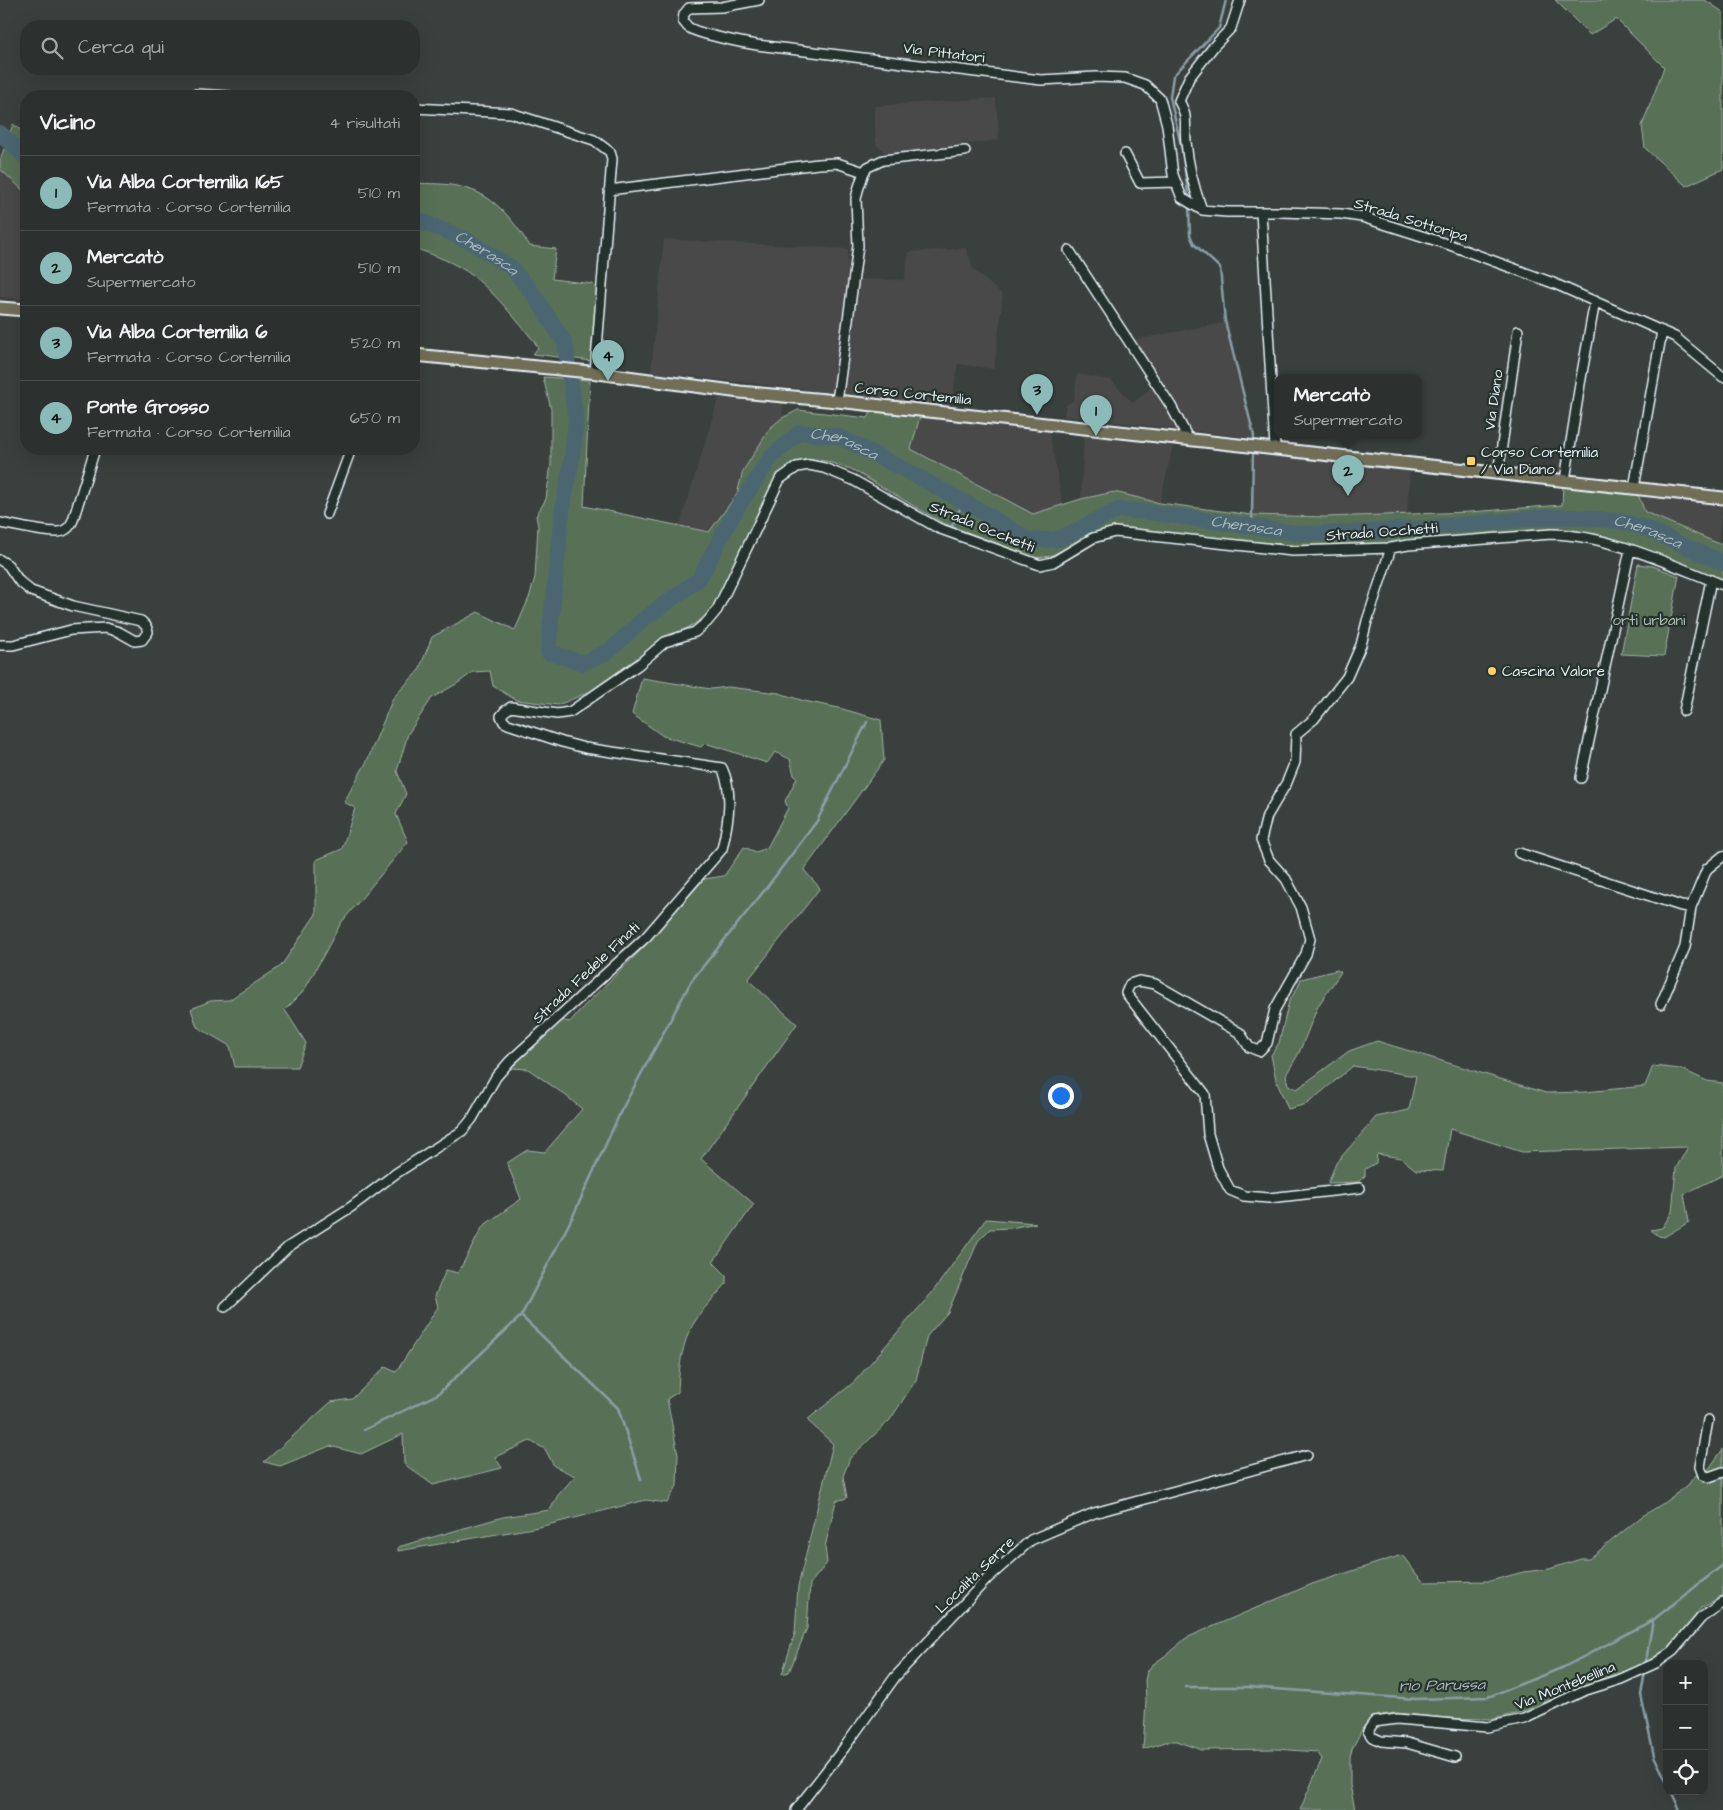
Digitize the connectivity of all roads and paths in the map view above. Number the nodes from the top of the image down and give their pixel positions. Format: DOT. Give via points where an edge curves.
graph roads {
  1 [pos="759,0"];
  2 [pos="1240,0"];
  3 [pos="420,108"];
  4 [pos="965,152"];
  5 [pos="1124,154"];
  6 [pos="864,172"];
  7 [pos="1176,182"];
  8 [pos="609,190"];
  9 [pos="1199,208"];
  10 [pos="1262,212"];
  11 [pos="1069,250"];
  12 [pos="1595,301"];
  13 [pos="0,308"];
  14 [pos="20,310"];
  15 [pos="1518,331"];
  16 [pos="1662,331"];
  17 [pos="420,357"];
  18 [pos="593,372"];
  19 [pos="1723,377"];
  20 [pos="837,401"];
  21 [pos="1274,430"];
  22 [pos="1275,439"];
  23 [pos="1189,440"];
  24 [pos="1275,448"];
  25 [pos="93,455"];
  26 [pos="349,455"];
  27 [pos="1498,474"];
  28 [pos="1565,480"];
  29 [pos="1634,488"];
  30 [pos="1723,498"];
  31 [pos="327,514"];
  32 [pos="0,523"];
  33 [pos="1391,548"];
  34 [pos="1630,550"];
  35 [pos="0,560"];
  36 [pos="1711,580"];
  37 [pos="1723,585"];
  38 [pos="0,645"];
  39 [pos="1684,711"];
  40 [pos="501,716"];
  41 [pos="1580,778"];
  42 [pos="1519,853"];
  43 [pos="1723,856"];
  44 [pos="1692,907"];
  45 [pos="1661,1004"];
  46 [pos="1360,1188"];
  47 [pos="225,1307"];
  48 [pos="1708,1420"];
  49 [pos="1307,1455"];
  50 [pos="1723,1472"];
  51 [pos="1723,1602"];
  52 [pos="1455,1757"];
  53 [pos="796,1810"];
  1 -- 7 [label="street, Via Pittatori" via="722,7 689,8 683,21 688,28 757,45 1040,80 1125,78 1145,85 1160,100"];
  2 -- 9 [label="street" via="1231,28 1189,78 1179,101 1186,113 1189,164"];
  3 -- 8 [label="street" via="511,113 594,140 610,152"];
  4 -- 6 [label="street" via="883,160"];
  5 -- 7 [label="street" via="1140,183"];
  6 -- 8 [label="street" via="837,163 818,164"];
  6 -- 20 [label="street" via="856,199 858,246"];
  7 -- 9 [label="street, Via Pittatori" via="1183,199"];
  8 -- 18 [label="street"];
  9 -- 10 [label="street, Strada Sottoripa"];
  10 -- 12 [label="street, Strada Sottoripa" via="1362,217 1450,245"];
  10 -- 21 [label="street"];
  11 -- 23 [label="street" via="1171,406"];
  12 -- 16 [label="street, Strada Sottoripa"];
  12 -- 28 [label="street"];
  13 -- 14 [label="main road"];
  15 -- 27 [label="street, Via Diano"];
  16 -- 19 [label="street, Strada Sottoripa" via="1675,337"];
  16 -- 29 [label="street"];
  17 -- 18 [label="main road, Corso Cortemilia"];
  18 -- 20 [label="main road, Corso Cortemilia" via="740,392"];
  20 -- 23 [label="main road, Corso Cortemilia"];
  22 -- 24 [label="street"];
  23 -- 24 [label="main road, Corso Cortemilia"];
  24 -- 27 [label="main road"];
  25 -- 32 [label="street" via="68,528 55,532"];
  26 -- 31 [label="street"];
  27 -- 28 [label="main road"];
  28 -- 29 [label="main road"];
  29 -- 30 [label="main road"];
  33 -- 34 [label="street, Strada Occhetti" via="1573,534"];
  33 -- 40 [label="street, Strada Occhetti" via="1293,551 1115,532 1093,538 1053,562 1040,565 938,528 853,480 824,468 797,467 780,480 718,610 708,622 696,632 665,642 618,680 570,712 557,714 511,707"];
  33 -- 46 [label="street" via="1351,669 1314,719 1296,734 1295,762 1267,816 1261,840 1269,860 1286,878 1301,907 1310,939 1306,954 1275,1009 1267,1043 1259,1051 1249,1047 1240,1033 1154,984 1139,981 1130,984 1126,993 1205,1094 1208,1134 1218,1168 1230,1190 1244,1196 1270,1198"];
  34 -- 36 [label="street, Strada Occhetti"];
  34 -- 41 [label="street"];
  35 -- 38 [label="street" via="31,591 74,606 141,622 148,632 142,640 135,641 106,628 72,630 13,645"];
  36 -- 37 [label="street, Strada Occhetti"];
  36 -- 39 [label="street"];
  40 -- 47 [label="street, Strada Fedele Finati" via="508,724 585,748 722,768 729,794 722,849 646,937 510,1061 462,1131 293,1243"];
  42 -- 44 [label="street"];
  43 -- 44 [label="street" via="1707,869"];
  44 -- 45 [label="street" via="1685,947"];
  48 -- 50 [label="street" via="1700,1467 1703,1475 1709,1477"];
  49 -- 53 [label="street, Località Serre" via="1094,1513 1031,1540 989,1577 895,1677"];
  51 -- 52 [label="street, Via Montebellina" via="1701,1618 1673,1651 1651,1665 1583,1691 1524,1719 1487,1727 1397,1719 1374,1722 1368,1731 1381,1741 1407,1742"];
}
